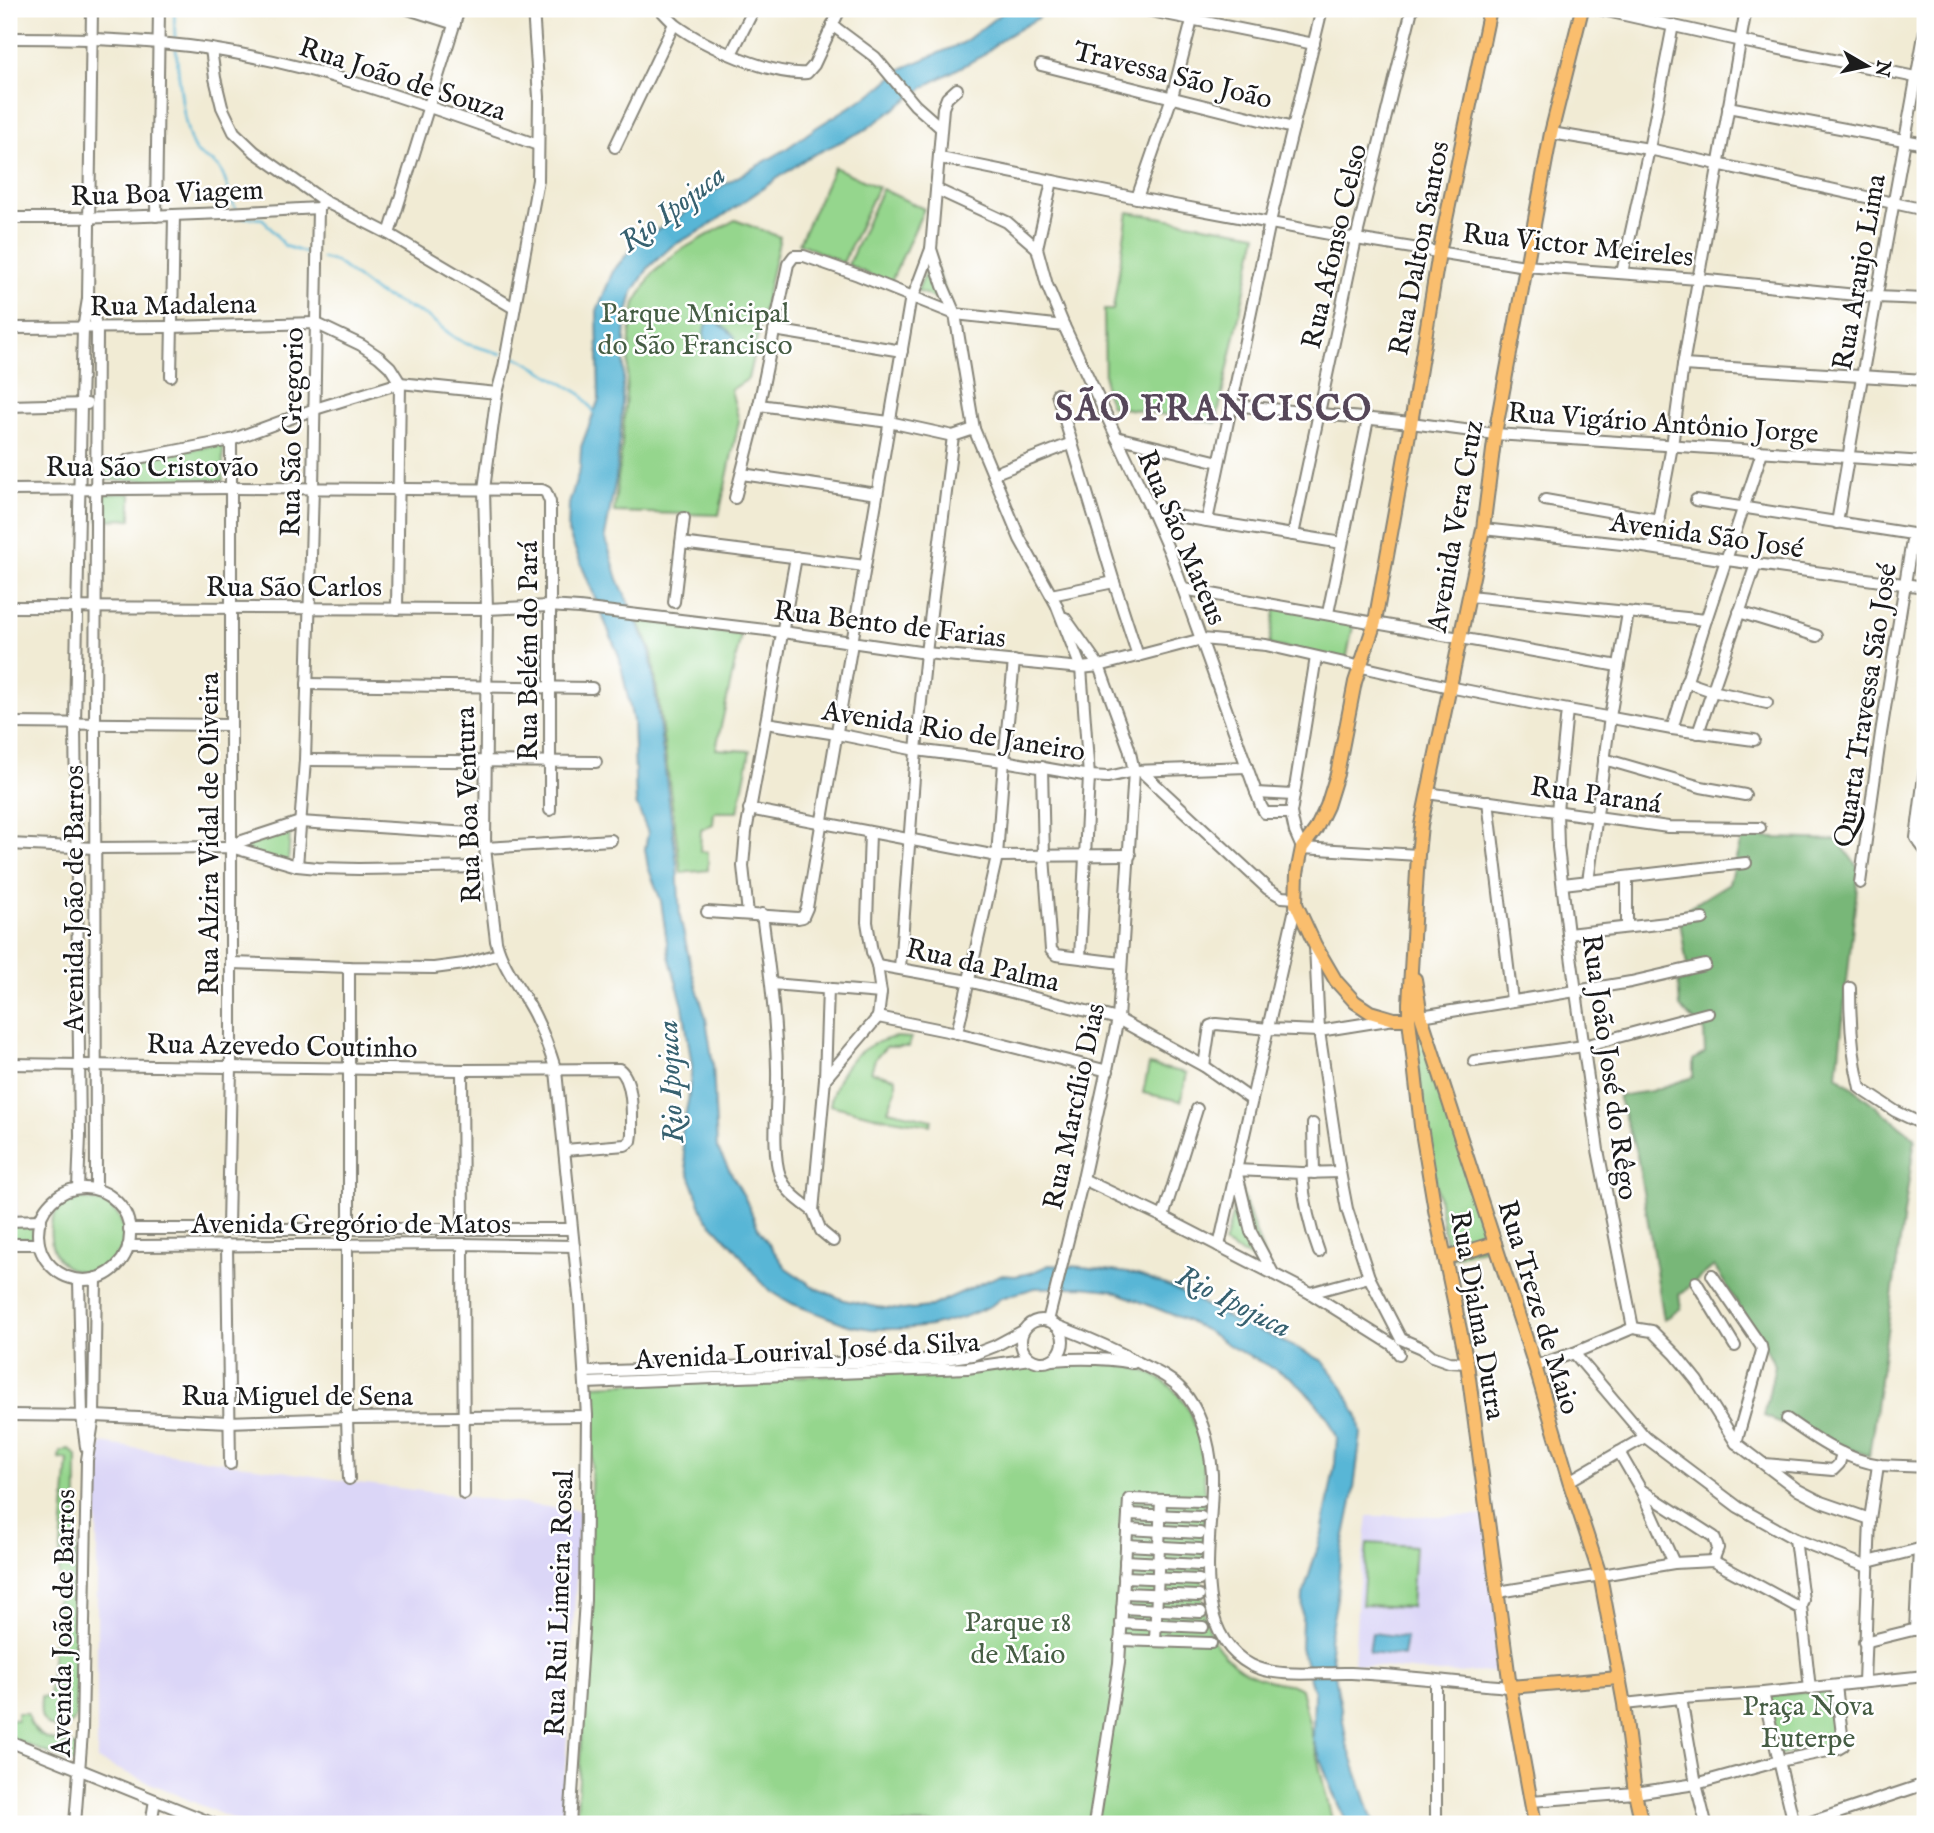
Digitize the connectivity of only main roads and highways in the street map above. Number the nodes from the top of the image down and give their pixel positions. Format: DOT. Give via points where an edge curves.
graph roads {
  1 [pos="1490,9"];
  2 [pos="1581,9"];
  3 [pos="1418,855"];
  4 [pos="1415,1018"];
  5 [pos="1440,1072"];
  6 [pos="1415,1079"];
  7 [pos="1495,1243"];
  8 [pos="1446,1258"];
  9 [pos="1619,1678"];
  10 [pos="1510,1687"];
  11 [pos="1535,1824"];
  12 [pos="1642,1824"];
  1 -- 4 [label="main road, Rua Dalton Santos" via="1439,253 1375,622 1355,682 1337,774 1327,806 1302,848 1297,873 1296,901 1336,981 1370,1012 1394,1019"];
  2 -- 3 [label="main road, Avenida Vera Cruz" via="1525,266 1483,529"];
  3 -- 4 [label="main road, Rua Treze de Maio" via="1412,951"];
  4 -- 5 [label="main road, Rua Treze de Maio"];
  4 -- 6 [label="main road, Rua Djalma Dutra"];
  5 -- 6 [label="main road" via="1428,1069"];
  5 -- 7 [label="main road, Rua Treze de Maio"];
  6 -- 8 [label="main road, Rua Djalma Dutra"];
  7 -- 8 [label="main road"];
  7 -- 9 [label="main road, Rua Treze de Maio" via="1600,1575"];
  8 -- 10 [label="main road, Rua Djalma Dutra" via="1466,1363"];
  9 -- 10 [label="main road"];
  9 -- 12 [label="main road, Rua Treze de Maio"];
  10 -- 11 [label="main road, Rua Djalma Dutra"];
}
